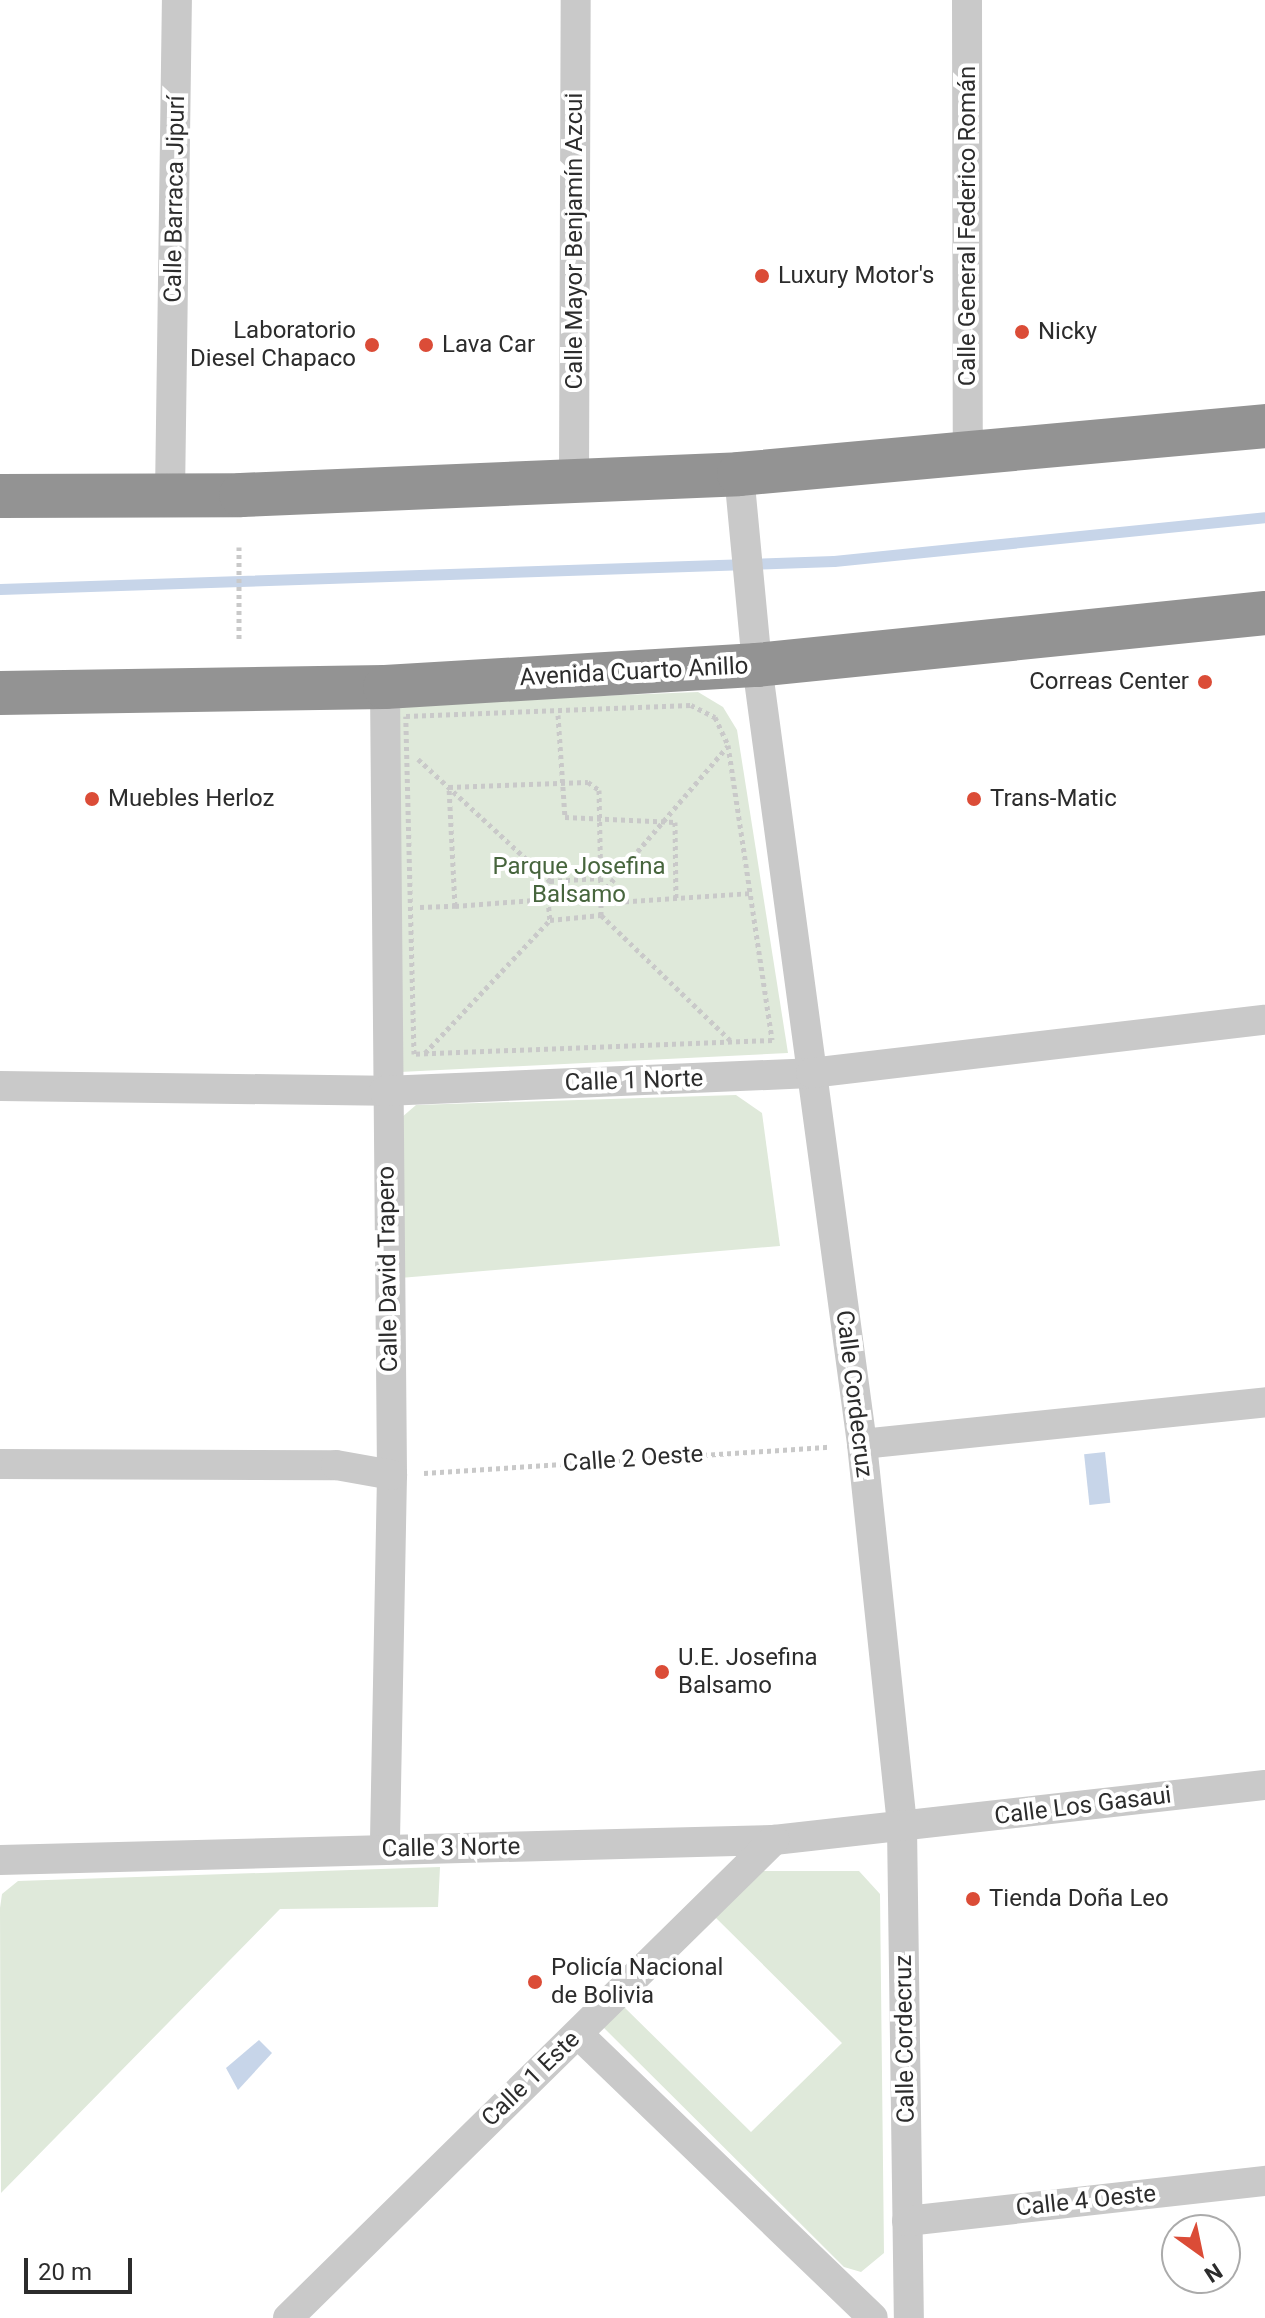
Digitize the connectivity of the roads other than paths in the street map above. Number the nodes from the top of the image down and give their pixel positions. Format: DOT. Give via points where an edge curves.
graph roads {
  1 [pos="177,0"];
  2 [pos="576,0"];
  3 [pos="967,0"];
  4 [pos="1265,426"];
  5 [pos="968,451"];
  6 [pos="739,474"];
  7 [pos="574,481"];
  8 [pos="170,495"];
  9 [pos="0,496"];
  10 [pos="1265,613"];
  11 [pos="757,665"];
  12 [pos="385,687"];
  13 [pos="0,693"];
  14 [pos="1265,1020"];
  15 [pos="811,1073"];
  16 [pos="0,1086"];
  17 [pos="384,1091"];
  18 [pos="1265,1402"];
  19 [pos="862,1444"];
  20 [pos="0,1464"];
  21 [pos="392,1475"];
  22 [pos="1265,1785"];
  23 [pos="902,1827"];
  24 [pos="774,1840"];
  25 [pos="385,1850"];
  26 [pos="0,1860"];
  27 [pos="578,2034"];
  28 [pos="1265,2181"];
  29 [pos="907,2221"];
  30 [pos="288,2318"];
  31 [pos="873,2318"];
  32 [pos="909,2318"];
  1 -- 8 [label="street, Calle Barraca Jipurí"];
  2 -- 7 [label="street, Calle Mayor Benjamín Azcui"];
  3 -- 5 [label="street, Calle General Federico Román"];
  4 -- 5 [label="highway"];
  5 -- 6 [label="highway"];
  6 -- 7 [label="highway"];
  6 -- 11 [label="street, Calle Cordecruz"];
  7 -- 8 [label="highway"];
  8 -- 9 [label="highway"];
  10 -- 11 [label="highway, Avenida Cuarto Anillo"];
  11 -- 12 [label="highway, Avenida Cuarto Anillo"];
  11 -- 15 [label="street, Calle Cordecruz"];
  12 -- 13 [label="highway, Avenida Cuarto Anillo"];
  12 -- 17 [label="street, Calle David Trapero"];
  14 -- 15 [label="street, Calle 1 Norte"];
  15 -- 17 [label="street, Calle 1 Norte"];
  15 -- 19 [label="street, Calle Cordecruz"];
  16 -- 17 [label="street, Calle 1 Norte"];
  17 -- 21 [label="street, Calle David Trapero"];
  18 -- 19 [label="street"];
  19 -- 23 [label="street, Calle Cordecruz"];
  20 -- 21 [label="street" via="336,1465"];
  21 -- 25 [label="street, Calle David Trapero"];
  22 -- 23 [label="street, Calle Los Gasaui"];
  23 -- 24 [label="street, Calle 3 Norte"];
  23 -- 29 [label="street, Calle Cordecruz"];
  24 -- 25 [label="street, Calle 3 Norte"];
  24 -- 27 [label="street, Calle 1 Este"];
  25 -- 26 [label="street, Calle 3 Norte"];
  27 -- 30 [label="street, Calle 1 Este"];
  27 -- 31 [label="street"];
  28 -- 29 [label="street, Calle 4 Oeste"];
  29 -- 32 [label="street, Calle Cordecruz"];
}
